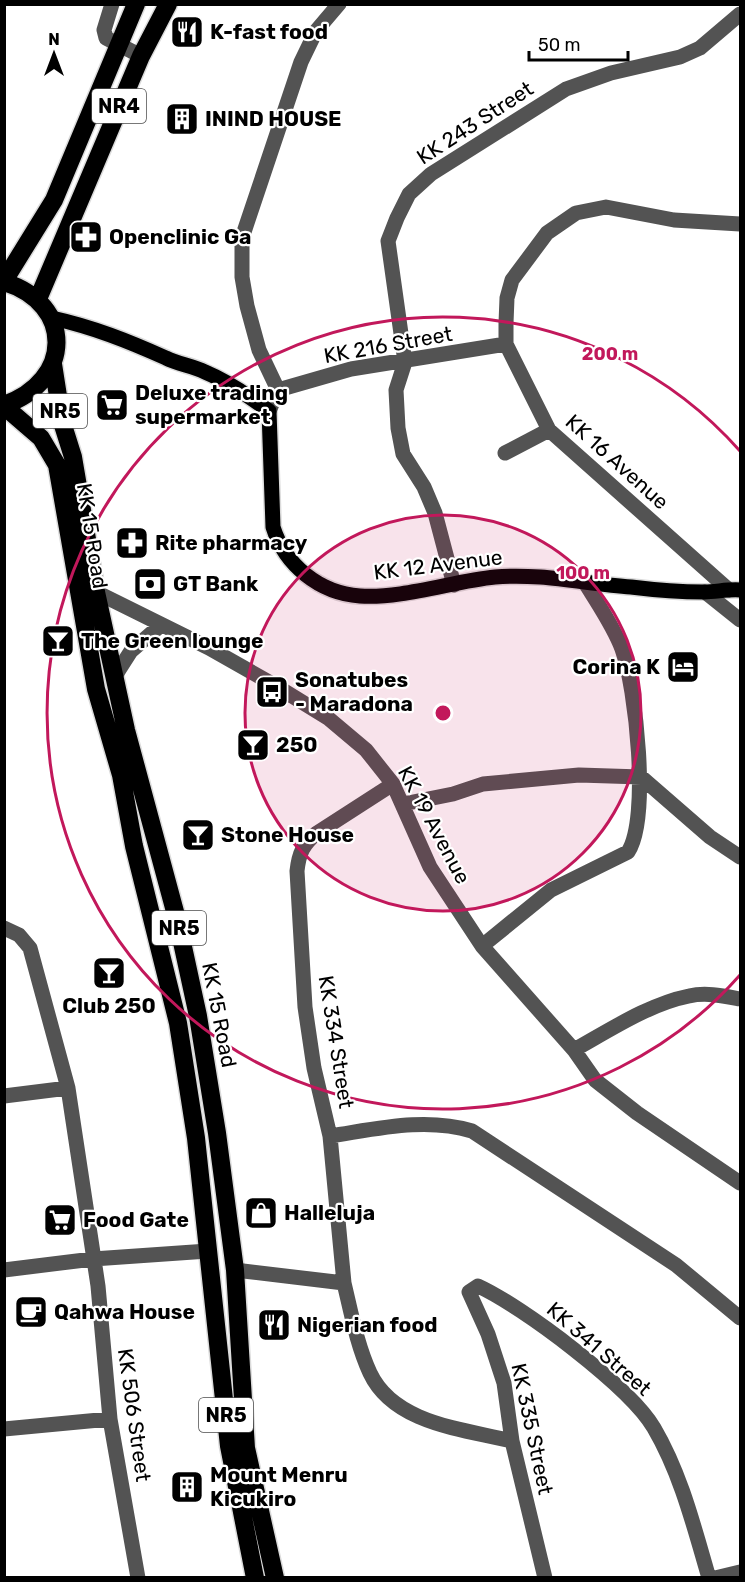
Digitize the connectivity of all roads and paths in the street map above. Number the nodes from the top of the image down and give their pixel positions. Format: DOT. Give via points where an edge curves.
graph roads {
  1 [pos="112,4"];
  2 [pos="136,4"];
  3 [pos="168,4"];
  4 [pos="339,4"];
  5 [pos="741,14"];
  6 [pos="118,45"];
  7 [pos="141,56"];
  8 [pos="741,224"];
  9 [pos="4,281"];
  10 [pos="38,298"];
  11 [pos="52,318"];
  12 [pos="506,344"];
  13 [pos="405,362"];
  14 [pos="53,363"];
  15 [pos="278,390"];
  16 [pos="4,405"];
  17 [pos="269,411"];
  18 [pos="549,430"];
  19 [pos="505,453"];
  20 [pos="584,581"];
  21 [pos="454,585"];
  22 [pos="735,590"];
  23 [pos="96,592"];
  24 [pos="705,592"];
  25 [pos="741,620"];
  26 [pos="162,625"];
  27 [pos="116,676"];
  28 [pos="641,777"];
  29 [pos="393,784"];
  30 [pos="403,804"];
  31 [pos="741,857"];
  32 [pos="4,928"];
  33 [pos="482,946"];
  34 [pos="741,999"];
  35 [pos="574,1050"];
  36 [pos="68,1088"];
  37 [pos="4,1096"];
  38 [pos="330,1136"];
  39 [pos="741,1183"];
  40 [pos="208,1251"];
  41 [pos="93,1259"];
  42 [pos="4,1270"];
  43 [pos="235,1270"];
  44 [pos="344,1283"];
  45 [pos="470,1292"];
  46 [pos="741,1318"];
  47 [pos="110,1419"];
  48 [pos="4,1429"];
  49 [pos="512,1441"];
  50 [pos="741,1572"];
  51 [pos="138,1578"];
  52 [pos="255,1578"];
  53 [pos="275,1578"];
  54 [pos="545,1578"];
  55 [pos="709,1578"];
  56 [pos="715,1578"];
  1 -- 6 [label="street" via="104,30 106,38"];
  2 -- 6 [label="highway, NR4"];
  3 -- 7 [label="highway, NR4"];
  4 -- 15 [label="street" via="316,31 301,62 242,238 247,306 259,350"];
  5 -- 13 [label="street, KK 243 Street" via="700,48 680,57 611,73 566,89 431,174 409,194 388,241"];
  6 -- 7 [label="street"];
  6 -- 9 [label="highway, NR4" via="54,200"];
  7 -- 10 [label="highway, NR4"];
  8 -- 12 [label="street, KK 16 Avenue" via="674,220 606,207 576,213 547,233 512,280 507,298"];
  9 -- 10 [label="highway, NR4"];
  10 -- 11 [label="highway, NR4"];
  11 -- 14 [label="highway, NR4" via="57,340"];
  11 -- 17 [label="main road" via="91,327 205,372 241,390"];
  12 -- 13 [label="street, KK 216 Street"];
  12 -- 18 [label="street, KK 16 Avenue"];
  13 -- 15 [label="street, KK 216 Street" via="351,369"];
  13 -- 21 [label="street, KK 243 Street" via="396,390 403,454 435,513"];
  14 -- 16 [label="highway, NR4" via="42,383 25,398"];
  14 -- 23 [label="highway, KK 15 Road / NR5"];
  15 -- 17 [label="street"];
  16 -- 40 [label="highway, KK 15 Road / NR5" via="41,438 57,465 96,689 121,776 134,846 178,1023"];
  17 -- 21 [label="main road, KK 12 Avenue" via="273,527 278,544 296,567 311,579 360,596"];
  18 -- 19 [label="street"];
  18 -- 22 [label="street, KK 16 Avenue"];
  20 -- 21 [label="main road, KK 12 Avenue" via="496,577"];
  20 -- 24 [label="main road, KK 12 Avenue"];
  20 -- 28 [label="street" via="622,648 629,674"];
  22 -- 24 [label="main road, KK 12 Avenue"];
  23 -- 26 [label="street, KK 19 Avenue"];
  23 -- 27 [label="highway, KK 15 Road / NR5"];
  24 -- 25 [label="street"];
  26 -- 27 [label="street" via="131,651"];
  26 -- 29 [label="street, KK 19 Avenue" via="328,718 366,750"];
  27 -- 43 [label="highway, KK 15 Road / NR5" via="198,1016"];
  28 -- 30 [label="street" via="579,775 483,784"];
  28 -- 31 [label="street" via="710,837"];
  28 -- 33 [label="street" via="634,842 628,852 551,890"];
  29 -- 30 [label="street, KK 19 Avenue"];
  29 -- 38 [label="street, KK 334 Street" via="317,833 298,855 305,1007"];
  30 -- 33 [label="street, KK 19 Avenue" via="430,867"];
  32 -- 36 [label="street, KK 506 Street" via="20,935 30,948"];
  33 -- 35 [label="street, KK 19 Avenue"];
  34 -- 35 [label="street" via="690,995 663,1004"];
  35 -- 39 [label="street, KK 19 Avenue" via="595,1080"];
  36 -- 37 [label="street"];
  36 -- 41 [label="street, KK 506 Street"];
  38 -- 44 [label="street"];
  38 -- 46 [label="street, KK 334 Street" via="416,1124 472,1131 676,1265"];
  40 -- 41 [label="street"];
  40 -- 52 [label="highway, KK 15 Road / NR5" via="229,1446"];
  41 -- 42 [label="street"];
  41 -- 47 [label="street, KK 506 Street"];
  43 -- 44 [label="street"];
  43 -- 53 [label="highway, KK 15 Road / NR5" via="246,1448"];
  44 -- 49 [label="street" via="370,1374 386,1394 404,1410 423,1419"];
  45 -- 49 [label="street, KK 335 Street" via="504,1383"];
  45 -- 55 [label="street, KK 341 Street" via="478,1286 525,1313 621,1390 653,1426 672,1462"];
  47 -- 48 [label="street"];
  47 -- 51 [label="street, KK 506 Street"];
  49 -- 54 [label="street, KK 335 Street"];
  50 -- 56 [label="street"];
}
